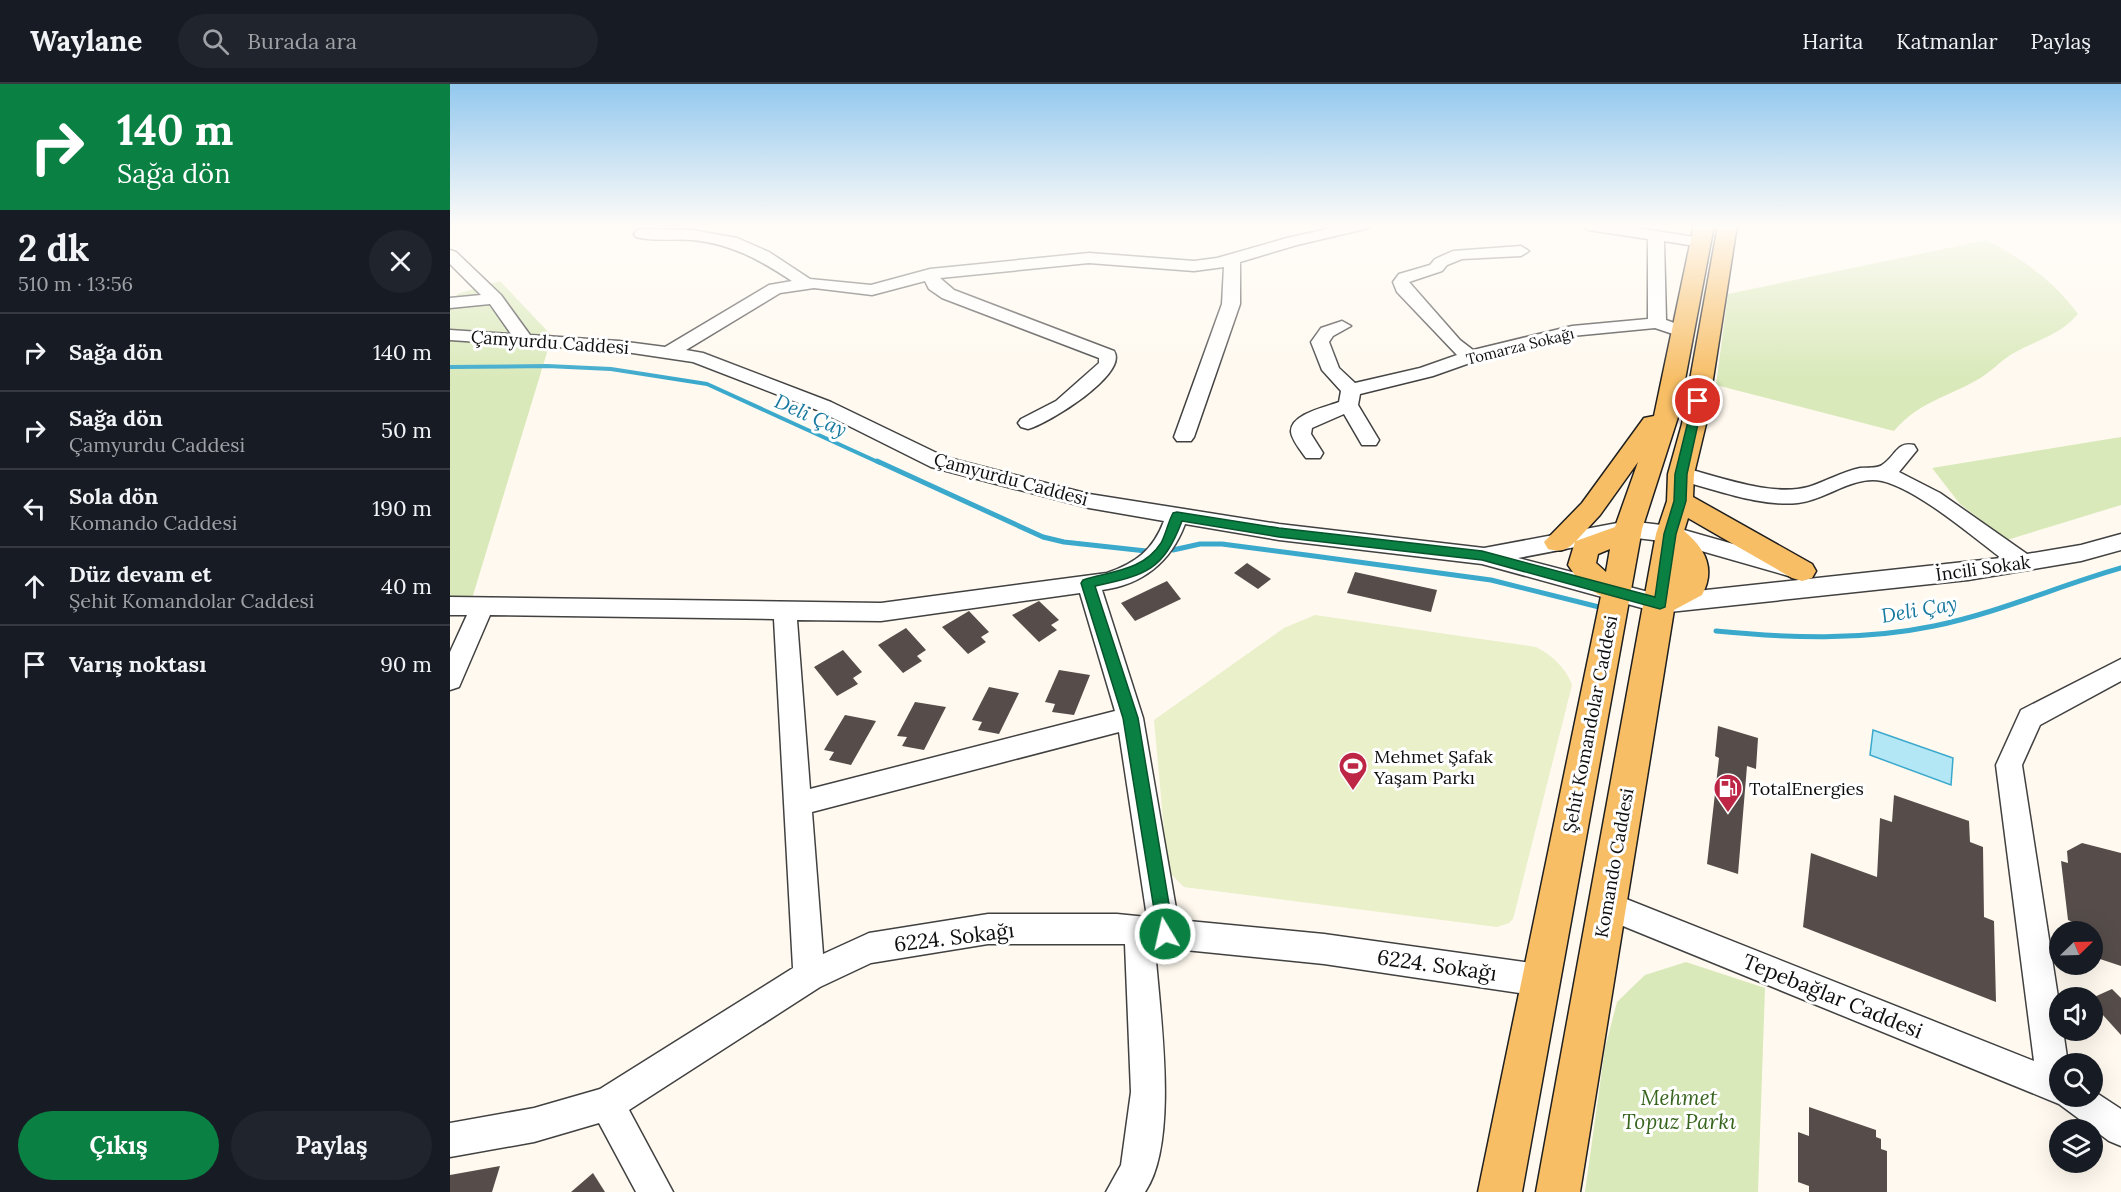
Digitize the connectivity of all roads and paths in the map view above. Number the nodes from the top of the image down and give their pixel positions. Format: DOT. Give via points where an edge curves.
graph roads {
  1 [pos="472,277"];
  2 [pos="796,277"];
  3 [pos="920,277"];
  4 [pos="931,277"];
  5 [pos="1232,277"];
  6 [pos="1406,277"];
  7 [pos="1662,277"];
  8 [pos="1687,277"];
  9 [pos="1718,277"];
  10 [pos="807,284"];
  11 [pos="495,299"];
  12 [pos="450,303"];
  13 [pos="1342,326"];
  14 [pos="1670,328"];
  15 [pos="450,335"];
  16 [pos="525,340"];
  17 [pos="668,353"];
  18 [pos="1471,357"];
  19 [pos="1349,398"];
  20 [pos="1670,398"];
  21 [pos="1028,423"];
  22 [pos="1184,437"];
  23 [pos="1369,440"];
  24 [pos="1907,450"];
  25 [pos="1313,453"];
  26 [pos="1882,474"];
  27 [pos="1681,488"];
  28 [pos="1177,516"];
  29 [pos="1627,531"];
  30 [pos="1670,534"];
  31 [pos="1558,542"];
  32 [pos="2121,542"];
  33 [pos="1482,556"];
  34 [pos="2024,563"];
  35 [pos="1802,572"];
  36 [pos="1088,583"];
  37 [pos="1843,583"];
  38 [pos="1616,592"];
  39 [pos="1660,604"];
  40 [pos="450,606"];
  41 [pos="482,607"];
  42 [pos="785,610"];
  43 [pos="2121,669"];
  44 [pos="450,680"];
  45 [pos="1130,718"];
  46 [pos="798,804"];
  47 [pos="1606,905"];
  48 [pos="1152,932"];
  49 [pos="809,976"];
  50 [pos="1539,980"];
  51 [pos="2056,1053"];
  52 [pos="2049,1085"];
  53 [pos="607,1104"];
  54 [pos="2088,1107"];
  55 [pos="2121,1129"];
  56 [pos="450,1140"];
  57 [pos="655,1192"];
  58 [pos="1124,1192"];
  59 [pos="1500,1192"];
  60 [pos="1558,1192"];
  1 -- 11 [label="street"];
  2 -- 10 [label="street"];
  3 -- 10 [label="street" via="872,290"];
  4 -- 21 [label="street" via="935,285 948,294 1108,355 1105,367 1063,405"];
  5 -- 22 [label="street" via="1231,304"];
  6 -- 18 [label="street" via="1401,282 1403,288"];
  7 -- 14 [label="street"];
  8 -- 14 [label="main road, Şehit Komandolar Caddesi"];
  9 -- 27 [label="main road"];
  10 -- 17 [label="street" via="775,290"];
  11 -- 12 [label="street"];
  11 -- 16 [label="street"];
  13 -- 19 [label="street" via="1327,332 1320,342 1331,370"];
  14 -- 18 [label="street, Tomarza Sokağı" via="1572,331"];
  14 -- 20 [label="main road, Şehit Komandolar Caddesi"];
  15 -- 16 [label="street, Çamyurdu Caddesi"];
  16 -- 17 [label="street, Çamyurdu Caddesi"];
  17 -- 28 [label="street, Çamyurdu Caddesi" via="697,357 824,406 938,462 1089,501"];
  18 -- 19 [label="street, Tomarza Sokağı"];
  19 -- 23 [label="street"];
  19 -- 25 [label="street, Tomarza Sokağı" via="1302,426 1301,435"];
  20 -- 29 [label="main road, Şehit Komandolar Caddesi"];
  20 -- 31 [label="main road" via="1622,470"];
  24 -- 26 [label="street" via="1895,466"];
  26 -- 27 [label="street" via="1864,474 1810,494 1787,497"];
  26 -- 34 [label="street" via="1899,479 1933,500"];
  27 -- 30 [label="main road"];
  27 -- 35 [label="main road"];
  28 -- 33 [label="street, Çamyurdu Caddesi"];
  28 -- 36 [label="street" via="1167,544 1153,560 1133,573"];
  29 -- 30 [label="street, Çamyurdu Caddesi"];
  29 -- 31 [label="street, Çamyurdu Caddesi"];
  29 -- 38 [label="main road, Şehit Komandolar Caddesi"];
  30 -- 35 [label="street, İncili Sokak"];
  30 -- 39 [label="main road, Komando Caddesi"];
  31 -- 33 [label="street, Çamyurdu Caddesi"];
  32 -- 34 [label="street, İncili Sokak"];
  33 -- 38 [label="street, Çamyurdu Caddesi"];
  34 -- 37 [label="street, İncili Sokak"];
  35 -- 37 [label="street, İncili Sokak"];
  36 -- 42 [label="street" via="881,612"];
  36 -- 45 [label="street"];
  37 -- 39 [label="street, İncili Sokak"];
  38 -- 39 [label="street, Çamyurdu Caddesi"];
  38 -- 50 [label="main road, Şehit Komandolar Caddesi"];
  39 -- 47 [label="main road, Komando Caddesi"];
  40 -- 41 [label="street"];
  41 -- 42 [label="street"];
  41 -- 44 [label="street"];
  42 -- 46 [label="street"];
  43 -- 51 [label="street" via="2030,718 2009,765"];
  45 -- 46 [label="street"];
  45 -- 48 [label="street"];
  46 -- 49 [label="street"];
  47 -- 52 [label="street, Tepebağlar Caddesi"];
  47 -- 60 [label="main road, Komando Caddesi"];
  48 -- 49 [label="street, 6224. Sokağı" via="988,929 869,948"];
  48 -- 50 [label="street, 6224. Sokağı" via="1324,949"];
  48 -- 58 [label="street" via="1143,1146 1137,1173"];
  49 -- 53 [label="street, 6224. Sokağı"];
  50 -- 59 [label="main road, Şehit Komandolar Caddesi"];
  53 -- 56 [label="street, 6224. Sokağı" via="534,1125"];
  53 -- 57 [label="street"];
  54 -- 55 [label="street, Tepebağlar Caddesi"];
}
